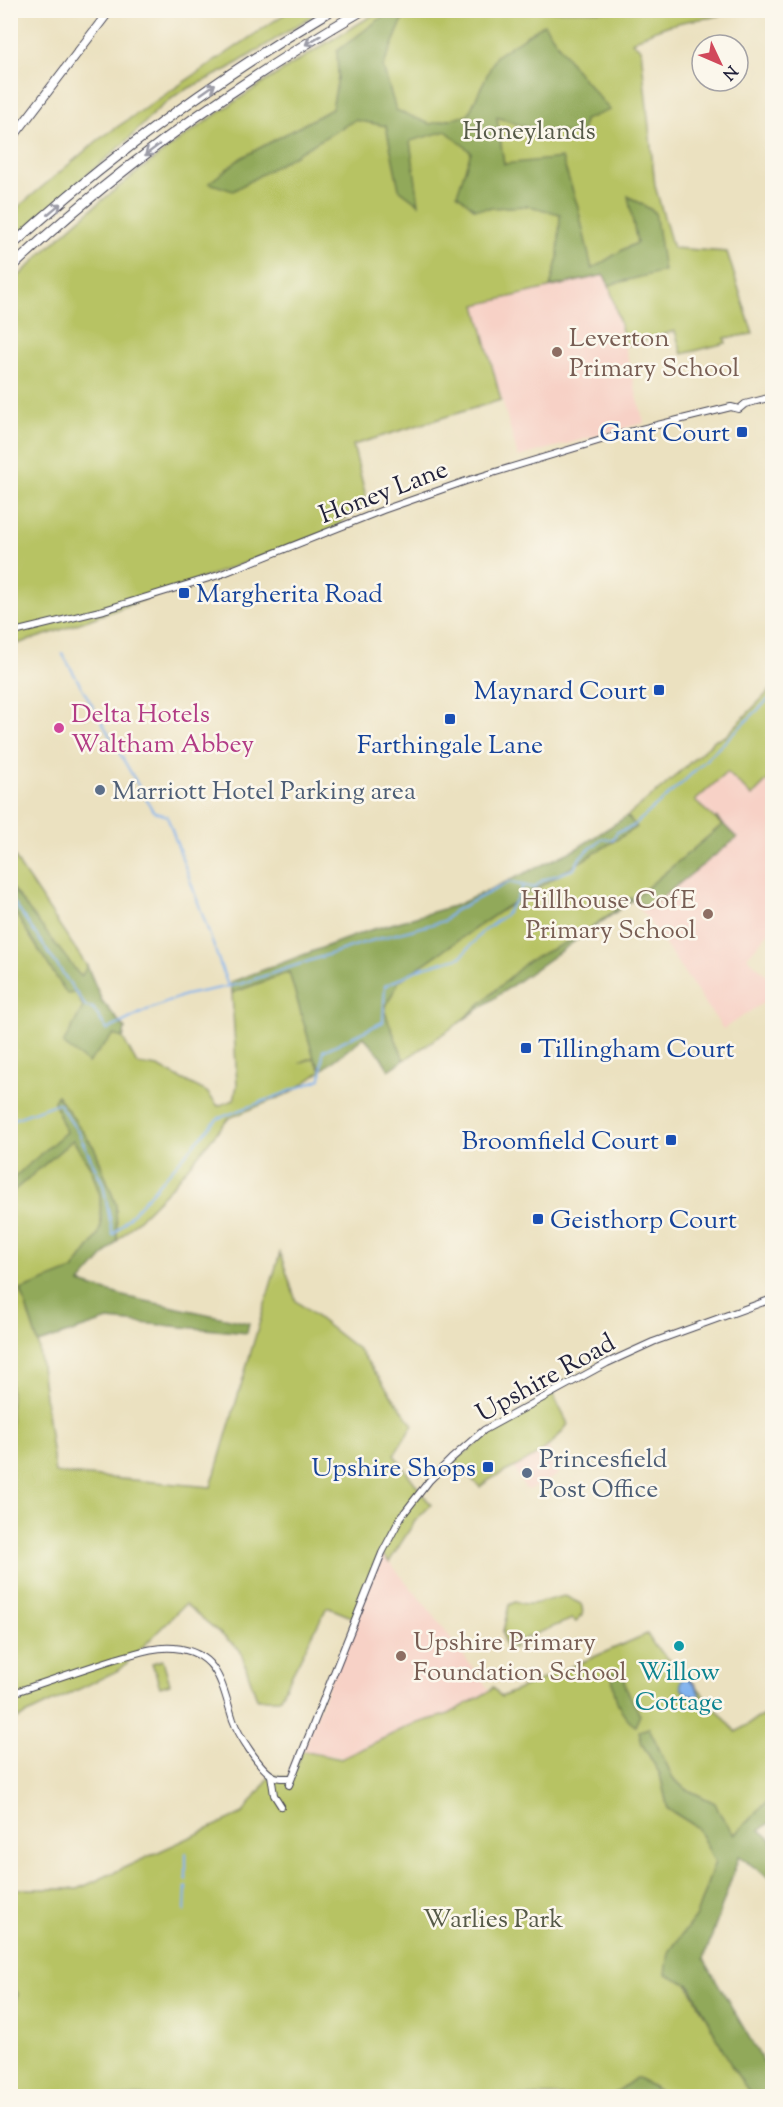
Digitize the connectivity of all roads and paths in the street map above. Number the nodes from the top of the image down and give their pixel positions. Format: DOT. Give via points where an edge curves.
graph roads {
  1 [pos="110,10"];
  2 [pos="332,10"];
  3 [pos="363,10"];
  4 [pos="10,141"];
  5 [pos="10,248"];
  6 [pos="10,270"];
  7 [pos="772,397"];
  8 [pos="10,633"];
  9 [pos="772,1299"];
  10 [pos="10,1694"];
  11 [pos="271,1775"];
  12 [pos="281,1806"];
  1 -- 4 [label="main road"];
  5 -- 2 [label="highway, one-way" via="155,128"];
  3 -- 6 [label="highway, one-way" via="183,126 96,194"];
  7 -- 8 [label="street, Honey Lane" via="739,409 731,407 621,434 466,480 209,579"];
  9 -- 11 [label="street, Upshire Road" via="607,1363 493,1424 451,1459 401,1517 376,1565 290,1782"];
  10 -- 11 [label="street" via="140,1652 188,1650 218,1675 236,1728"];
  11 -- 12 [label="street" via="274,1795"];
}
